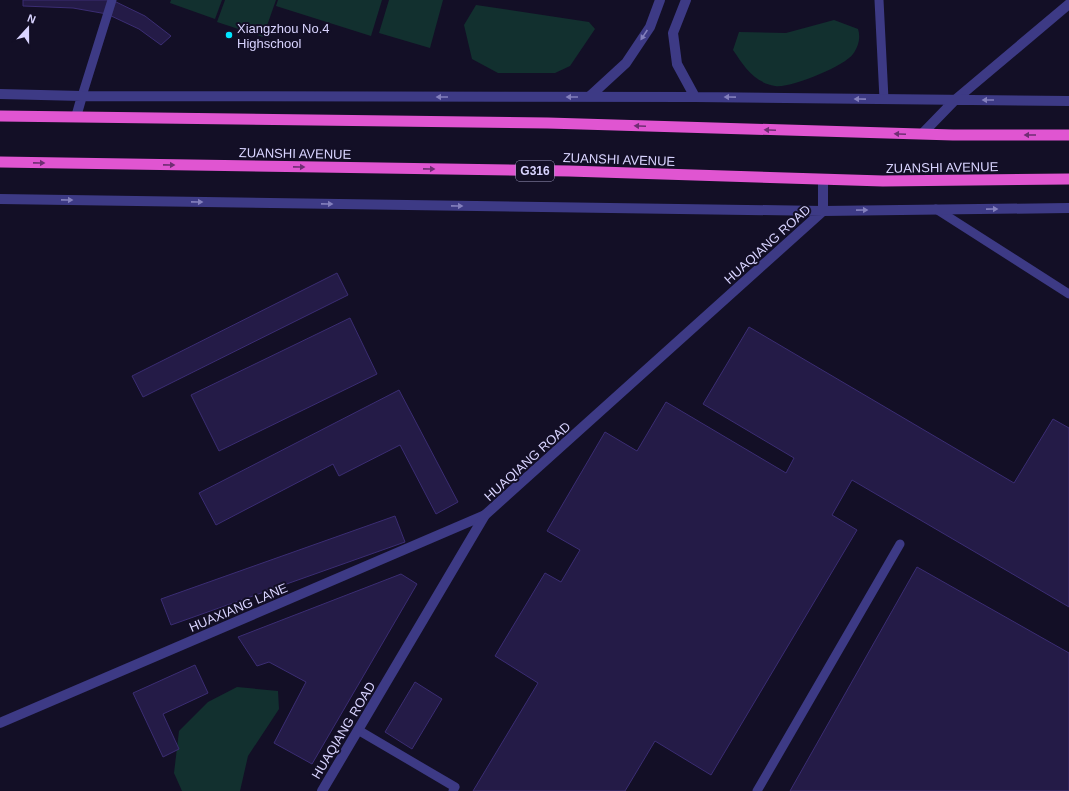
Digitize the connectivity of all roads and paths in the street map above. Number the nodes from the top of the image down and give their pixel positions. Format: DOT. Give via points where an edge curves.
graph roads {
  1 [pos="112,0"];
  2 [pos="660,0"];
  3 [pos="686,0"];
  4 [pos="879,0"];
  5 [pos="1069,4"];
  6 [pos="0,94"];
  7 [pos="82,96"];
  8 [pos="589,97"];
  9 [pos="695,97"];
  10 [pos="884,99"];
  11 [pos="955,100"];
  12 [pos="1069,101"];
  13 [pos="0,116"];
  14 [pos="76,117"];
  15 [pos="922,134"];
  16 [pos="1069,135"];
  17 [pos="0,162"];
  18 [pos="824,179"];
  19 [pos="1069,179"];
  20 [pos="0,199"];
  21 [pos="1069,208"];
  22 [pos="936,209"];
  23 [pos="823,211"];
  24 [pos="1069,294"];
  25 [pos="485,515"];
  26 [pos="900,544"];
  27 [pos="0,723"];
  28 [pos="358,730"];
  29 [pos="322,791"];
  30 [pos="453,791"];
  31 [pos="757,791"];
  1 -- 7 [label="lane"];
  2 -- 8 [label="street, one-way" via="650,28 626,63"];
  3 -- 9 [label="street" via="673,34 676,64"];
  4 -- 10 [label="lane"];
  5 -- 11 [label="street"];
  6 -- 7 [label="street"];
  8 -- 7 [label="street, one-way"];
  7 -- 14 [label="street"];
  8 -- 9 [label="street"];
  10 -- 9 [label="street, one-way"];
  10 -- 11 [label="street"];
  12 -- 11 [label="street, one-way"];
  11 -- 15 [label="street"];
  13 -- 14 [label="highway"];
  15 -- 14 [label="highway, one-way" via="548,123"];
  16 -- 15 [label="highway, one-way"];
  17 -- 18 [label="highway, ZUANSHI AVENUE / G316, one-way" via="569,171"];
  18 -- 19 [label="highway, ZUANSHI AVENUE / G316"];
  18 -- 23 [label="street"];
  20 -- 23 [label="street, one-way"];
  22 -- 21 [label="street, one-way"];
  23 -- 22 [label="street, one-way"];
  22 -- 24 [label="lane"];
  23 -- 25 [label="street, HUAQIANG ROAD"];
  25 -- 27 [label="street, HUAXIANG LANE"];
  25 -- 28 [label="street, HUAQIANG ROAD"];
  26 -- 31 [label="lane"];
  28 -- 29 [label="street, HUAQIANG ROAD"];
  28 -- 30 [label="lane" via="455,787"];
}
